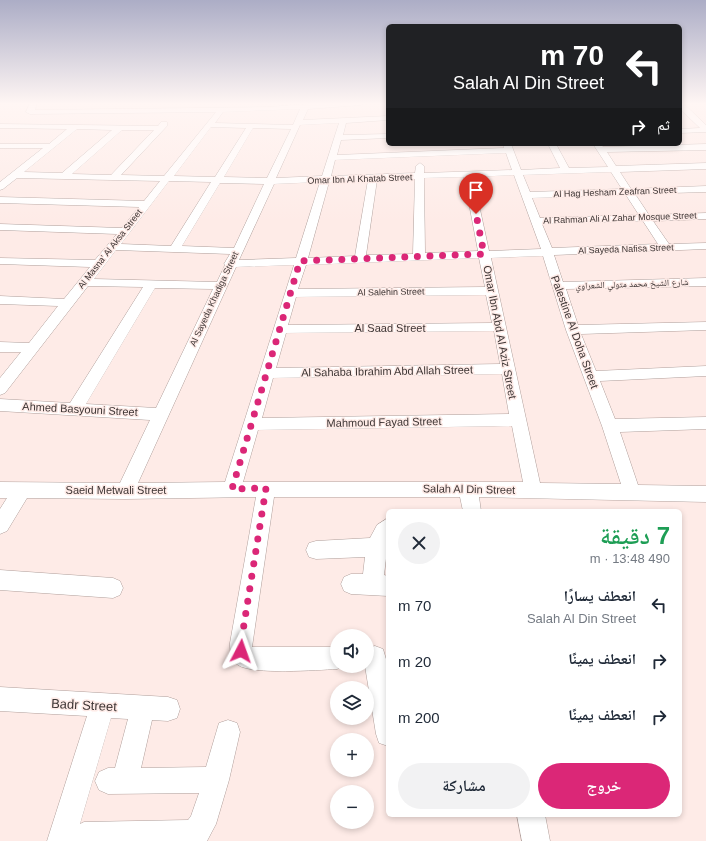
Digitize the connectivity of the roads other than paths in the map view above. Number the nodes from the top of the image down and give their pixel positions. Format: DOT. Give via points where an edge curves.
graph roads {
  1 [pos="57,142"];
  2 [pos="103,142"];
  3 [pos="147,142"];
  4 [pos="195,142"];
  5 [pos="242,142"];
  6 [pos="288,142"];
  7 [pos="336,142"];
  8 [pos="52,146"];
  9 [pos="419,146"];
  10 [pos="553,146"];
  11 [pos="2,147"];
  12 [pos="508,147"];
  13 [pos="599,147"];
  14 [pos="706,147"];
  15 [pos="420,154"];
  16 [pos="332,158"];
  17 [pos="706,166"];
  18 [pos="614,169"];
  19 [pos="566,171"];
  20 [pos="517,172"];
  21 [pos="15,175"];
  22 [pos="468,175"];
  23 [pos="64,177"];
  24 [pos="420,177"];
  25 [pos="113,178"];
  26 [pos="373,178"];
  27 [pos="166,179"];
  28 [pos="218,180"];
  29 [pos="325,180"];
  30 [pos="270,181"];
  31 [pos="0,187"];
  32 [pos="706,189"];
  33 [pos="630,192"];
  34 [pos="525,194"];
  35 [pos="0,200"];
  36 [pos="146,204"];
  37 [pos="706,216"];
  38 [pos="646,217"];
  39 [pos="535,221"];
  40 [pos="0,227"];
  41 [pos="124,231"];
  42 [pos="706,246"];
  43 [pos="112,247"];
  44 [pos="665,247"];
  45 [pos="174,249"];
  46 [pos="236,251"];
  47 [pos="547,251"];
  48 [pos="484,254"];
  49 [pos="419,257"];
  50 [pos="360,259"];
  51 [pos="0,261"];
  52 [pos="300,261"];
  53 [pos="98,264"];
  54 [pos="230,264"];
  55 [pos="84,282"];
  56 [pos="706,282"];
  57 [pos="151,284"];
  58 [pos="220,286"];
  59 [pos="558,286"];
  60 [pos="491,291"];
  61 [pos="291,293"];
  62 [pos="0,300"];
  63 [pos="68,303"];
  64 [pos="706,326"];
  65 [pos="499,327"];
  66 [pos="280,329"];
  67 [pos="573,330"];
  68 [pos="0,347"];
  69 [pos="32,348"];
  70 [pos="507,369"];
  71 [pos="706,371"];
  72 [pos="267,372"];
  73 [pos="591,376"];
  74 [pos="0,389"];
  75 [pos="0,404"];
  76 [pos="74,410"];
  77 [pos="160,414"];
  78 [pos="517,420"];
  79 [pos="706,423"];
  80 [pos="251,424"];
  81 [pos="610,426"];
  82 [pos="266,488"];
  83 [pos="232,489"];
  84 [pos="468,489"];
  85 [pos="0,490"];
  86 [pos="22,490"];
  87 [pos="533,490"];
  88 [pos="125,491"];
  89 [pos="632,492"];
  90 [pos="706,494"];
  91 [pos="472,509"];
  92 [pos="0,525"];
  93 [pos="386,529"];
  94 [pos="377,547"];
  95 [pos="316,550"];
  96 [pos="0,580"];
  97 [pos="351,584"];
  98 [pos="381,585"];
  99 [pos="113,588"];
  100 [pos="377,657"];
  101 [pos="330,658"];
  102 [pos="0,699"];
  103 [pos="102,706"];
  104 [pos="143,708"];
  105 [pos="168,709"];
  106 [pos="386,720"];
  107 [pos="228,732"];
  108 [pos="216,780"];
  109 [pos="531,817"];
  110 [pos="72,838"];
  111 [pos="536,841"];
  1 -- 8 [label="street"];
  2 -- 23 [label="street"];
  3 -- 25 [label="street"];
  4 -- 27 [label="street, Al Masna' Al Aksa Street"];
  5 -- 28 [label="street"];
  6 -- 30 [label="street, Al Sayeda Khadiga Street"];
  7 -- 16 [label="street"];
  8 -- 11 [label="street"];
  8 -- 21 [label="street"];
  9 -- 15 [label="street"];
  10 -- 19 [label="street"];
  12 -- 15 [label="street"];
  12 -- 20 [label="street, Palestine Al Doha Street"];
  13 -- 14 [label="street"];
  13 -- 18 [label="street"];
  15 -- 16 [label="street"];
  15 -- 24 [label="street"];
  16 -- 29 [label="street"];
  17 -- 18 [label="street, Omar Ibn Al Khatab Street"];
  18 -- 19 [label="street, Omar Ibn Al Khatab Street"];
  18 -- 33 [label="street"];
  19 -- 20 [label="street, Omar Ibn Al Khatab Street"];
  20 -- 22 [label="street, Omar Ibn Al Khatab Street"];
  20 -- 34 [label="street, Palestine Al Doha Street"];
  21 -- 23 [label="street, Omar Ibn Al Khatab Street"];
  21 -- 31 [label="street"];
  22 -- 24 [label="street, Omar Ibn Al Khatab Street"];
  22 -- 48 [label="street, Omar Ibn Abd Al Aziz Street"];
  23 -- 25 [label="street, Omar Ibn Al Khatab Street"];
  24 -- 26 [label="street, Omar Ibn Al Khatab Street"];
  24 -- 49 [label="street"];
  25 -- 27 [label="street, Omar Ibn Al Khatab Street"];
  26 -- 29 [label="street, Omar Ibn Al Khatab Street"];
  26 -- 50 [label="street"];
  27 -- 28 [label="street, Omar Ibn Al Khatab Street"];
  27 -- 36 [label="street, Al Masna' Al Aksa Street"];
  28 -- 30 [label="street, Omar Ibn Al Khatab Street"];
  28 -- 45 [label="street"];
  29 -- 30 [label="street, Omar Ibn Al Khatab Street"];
  29 -- 52 [label="street"];
  30 -- 46 [label="street, Al Sayeda Khadiga Street"];
  32 -- 33 [label="street, Al Hag Hesham Zeafran Street"];
  33 -- 34 [label="street, Al Hag Hesham Zeafran Street"];
  33 -- 38 [label="street"];
  34 -- 39 [label="street, Palestine Al Doha Street"];
  35 -- 36 [label="street"];
  36 -- 41 [label="street, Al Masna' Al Aksa Street"];
  37 -- 38 [label="street, Al Rahman Ali Al Zahar Mosque Street"];
  38 -- 39 [label="street, Al Rahman Ali Al Zahar Mosque Street"];
  38 -- 44 [label="street"];
  39 -- 47 [label="street, Palestine Al Doha Street"];
  40 -- 41 [label="street"];
  41 -- 43 [label="street, Al Masna' Al Aksa Street"];
  42 -- 44 [label="street, Al Sayeda Nafisa Street"];
  43 -- 45 [label="street"];
  43 -- 53 [label="street, Al Masna' Al Aksa Street"];
  44 -- 47 [label="street, Al Sayeda Nafisa Street"];
  45 -- 46 [label="street"];
  46 -- 54 [label="street, Al Sayeda Khadiga Street"];
  47 -- 48 [label="street, Al Sayeda Nafisa Street"];
  47 -- 59 [label="street, Palestine Al Doha Street"];
  48 -- 49 [label="street, Al Sayeda Nafisa Street"];
  48 -- 60 [label="street, Omar Ibn Abd Al Aziz Street"];
  49 -- 50 [label="street, Al Sayeda Nafisa Street"];
  50 -- 52 [label="street, Al Sayeda Nafisa Street"];
  51 -- 53 [label="street"];
  52 -- 54 [label="street, Al Sayeda Nafisa Street"];
  52 -- 61 [label="street"];
  53 -- 55 [label="street, Al Masna' Al Aksa Street"];
  54 -- 58 [label="street, Al Sayeda Khadiga Street"];
  55 -- 57 [label="street"];
  55 -- 63 [label="street, Al Masna' Al Aksa Street"];
  56 -- 59 [label="street, شارع الشيخ محمد متولي الشعراوي"];
  57 -- 58 [label="street"];
  57 -- 76 [label="street"];
  58 -- 77 [label="street, Al Sayeda Khadiga Street"];
  59 -- 67 [label="street, Palestine Al Doha Street"];
  60 -- 61 [label="street, Al Salehin Street"];
  60 -- 65 [label="street, Omar Ibn Abd Al Aziz Street"];
  61 -- 66 [label="street"];
  62 -- 63 [label="street"];
  63 -- 69 [label="street, Al Masna' Al Aksa Street"];
  64 -- 67 [label="street"];
  65 -- 66 [label="street, Al Saad Street"];
  65 -- 70 [label="street, Omar Ibn Abd Al Aziz Street"];
  66 -- 72 [label="street"];
  67 -- 73 [label="street, Palestine Al Doha Street"];
  68 -- 69 [label="street"];
  69 -- 74 [label="street, Al Masna' Al Aksa Street"];
  70 -- 72 [label="street, Al Sahaba Ibrahim Abd Allah Street"];
  70 -- 78 [label="street, Omar Ibn Abd Al Aziz Street"];
  71 -- 73 [label="street"];
  72 -- 80 [label="street"];
  73 -- 81 [label="street, Palestine Al Doha Street"];
  75 -- 76 [label="street, Ahmed Basyouni Street"];
  76 -- 77 [label="street, Ahmed Basyouni Street"];
  77 -- 88 [label="street, Al Sayeda Khadiga Street"];
  78 -- 80 [label="street, Mahmoud Fayad Street"];
  78 -- 87 [label="street, Omar Ibn Abd Al Aziz Street"];
  79 -- 81 [label="street"];
  80 -- 83 [label="street"];
  81 -- 89 [label="street, Palestine Al Doha Street"];
  82 -- 83 [label="street, Salah Al Din Street"];
  82 -- 84 [label="street, Salah Al Din Street"];
  82 -- 101 [label="street" via="241,651 246,657 253,659"];
  83 -- 88 [label="street, Saeid Metwali Street"];
  84 -- 87 [label="street, Salah Al Din Street"];
  84 -- 91 [label="street"];
  85 -- 86 [label="street, Saeid Metwali Street"];
  86 -- 88 [label="street, Saeid Metwali Street"];
  86 -- 92 [label="street"];
  87 -- 89 [label="street, Salah Al Din Street"];
  89 -- 90 [label="street, Salah Al Din Street"];
  93 -- 94 [label="street" via="382,532"];
  94 -- 95 [label="street"];
  94 -- 98 [label="street"];
  96 -- 99 [label="street"];
  97 -- 98 [label="street"];
  100 -- 106 [label="street"];
  102 -- 103 [label="street, Badr Street"];
  103 -- 104 [label="street, Badr Street"];
  103 -- 110 [label="street"];
  104 -- 105 [label="street, Badr Street"];
  104 -- 108 [label="street" via="116,780"];
  107 -- 108 [label="street"];
  108 -- 110 [label="street" via="202,824 191,834"];
  109 -- 111 [label="street"];
}
